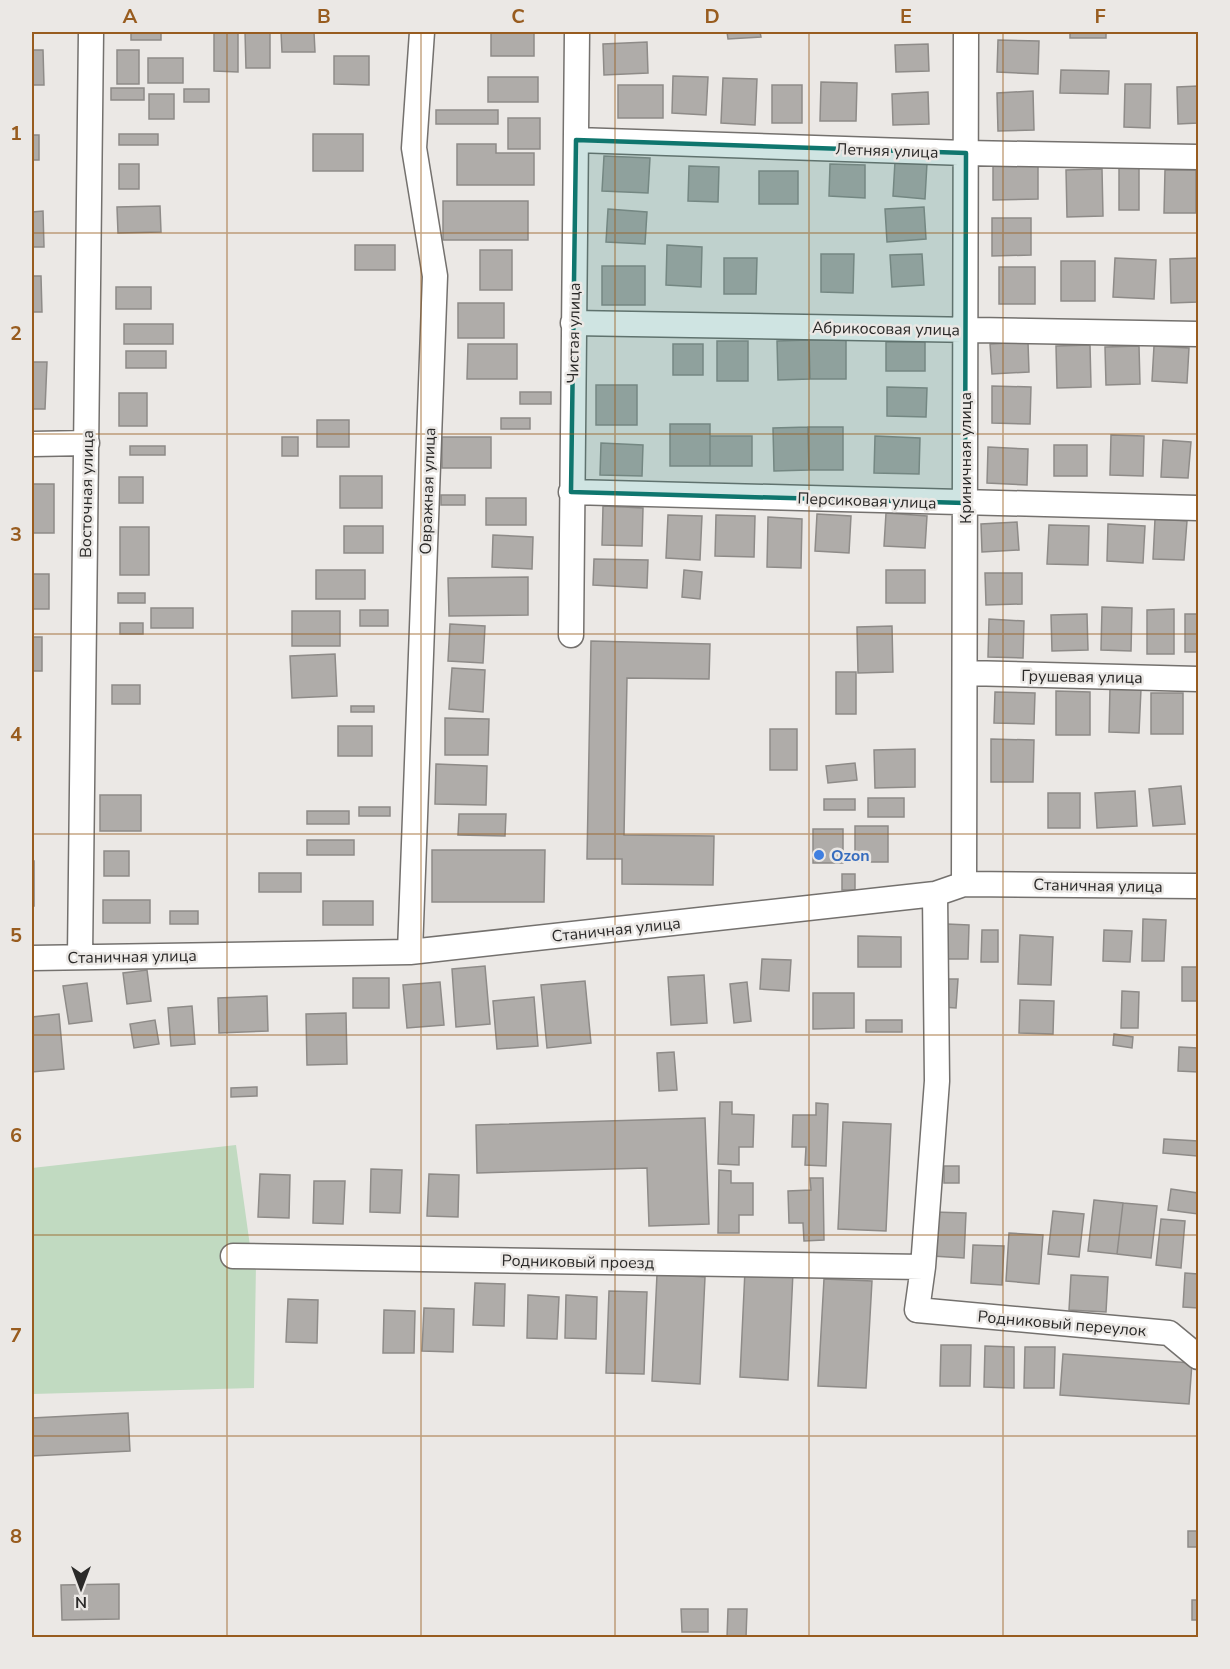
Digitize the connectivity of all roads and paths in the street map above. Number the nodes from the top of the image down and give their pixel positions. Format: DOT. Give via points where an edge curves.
graph roads {
  1 [pos="91,32"];
  2 [pos="422,32"];
  3 [pos="577,32"];
  4 [pos="966,32"];
  5 [pos="576,140"];
  6 [pos="966,153"];
  7 [pos="1198,157"];
  8 [pos="573,323"];
  9 [pos="966,329"];
  10 [pos="1198,334"];
  11 [pos="87,443"];
  12 [pos="32,444"];
  13 [pos="571,492"];
  14 [pos="965,503"];
  15 [pos="1198,508"];
  16 [pos="571,635"];
  17 [pos="964,673"];
  18 [pos="1198,679"];
  19 [pos="964,884"];
  20 [pos="1198,886"];
  21 [pos="935,894"];
  22 [pos="410,952"];
  23 [pos="80,957"];
  24 [pos="32,958"];
  25 [pos="233,1256"];
  26 [pos="923,1267"];
  27 [pos="1198,1357"];
  1 -- 11 [label="street, Восточная улица"];
  2 -- 22 [label="street, Овражная улица" via="414,148 435,276"];
  3 -- 5 [label="street, Чистая улица"];
  4 -- 6 [label="street, Криничная улица"];
  5 -- 6 [label="street, Летняя улица"];
  5 -- 8 [label="street, Чистая улица"];
  6 -- 7 [label="street, Летняя улица"];
  6 -- 9 [label="street, Криничная улица"];
  8 -- 9 [label="street, Абрикосовая улица"];
  8 -- 13 [label="street, Чистая улица"];
  9 -- 10 [label="street, Абрикосовая улица"];
  9 -- 14 [label="street, Криничная улица"];
  11 -- 12 [label="street"];
  11 -- 23 [label="street, Восточная улица"];
  13 -- 14 [label="street, Персиковая улица"];
  13 -- 16 [label="street, Чистая улица"];
  14 -- 15 [label="street, Персиковая улица"];
  14 -- 17 [label="street, Криничная улица"];
  17 -- 18 [label="street, Грушевая улица"];
  17 -- 19 [label="street, Криничная улица"];
  19 -- 20 [label="street, Станичная улица"];
  19 -- 21 [label="street, Станичная улица"];
  21 -- 22 [label="street, Станичная улица"];
  21 -- 26 [label="street" via="937,1081"];
  22 -- 23 [label="street, Станичная улица"];
  23 -- 24 [label="street, Станичная улица"];
  25 -- 26 [label="street, Родниковый проезд"];
  26 -- 27 [label="street, Родниковый переулок" via="917,1310 1169,1333"];
}
